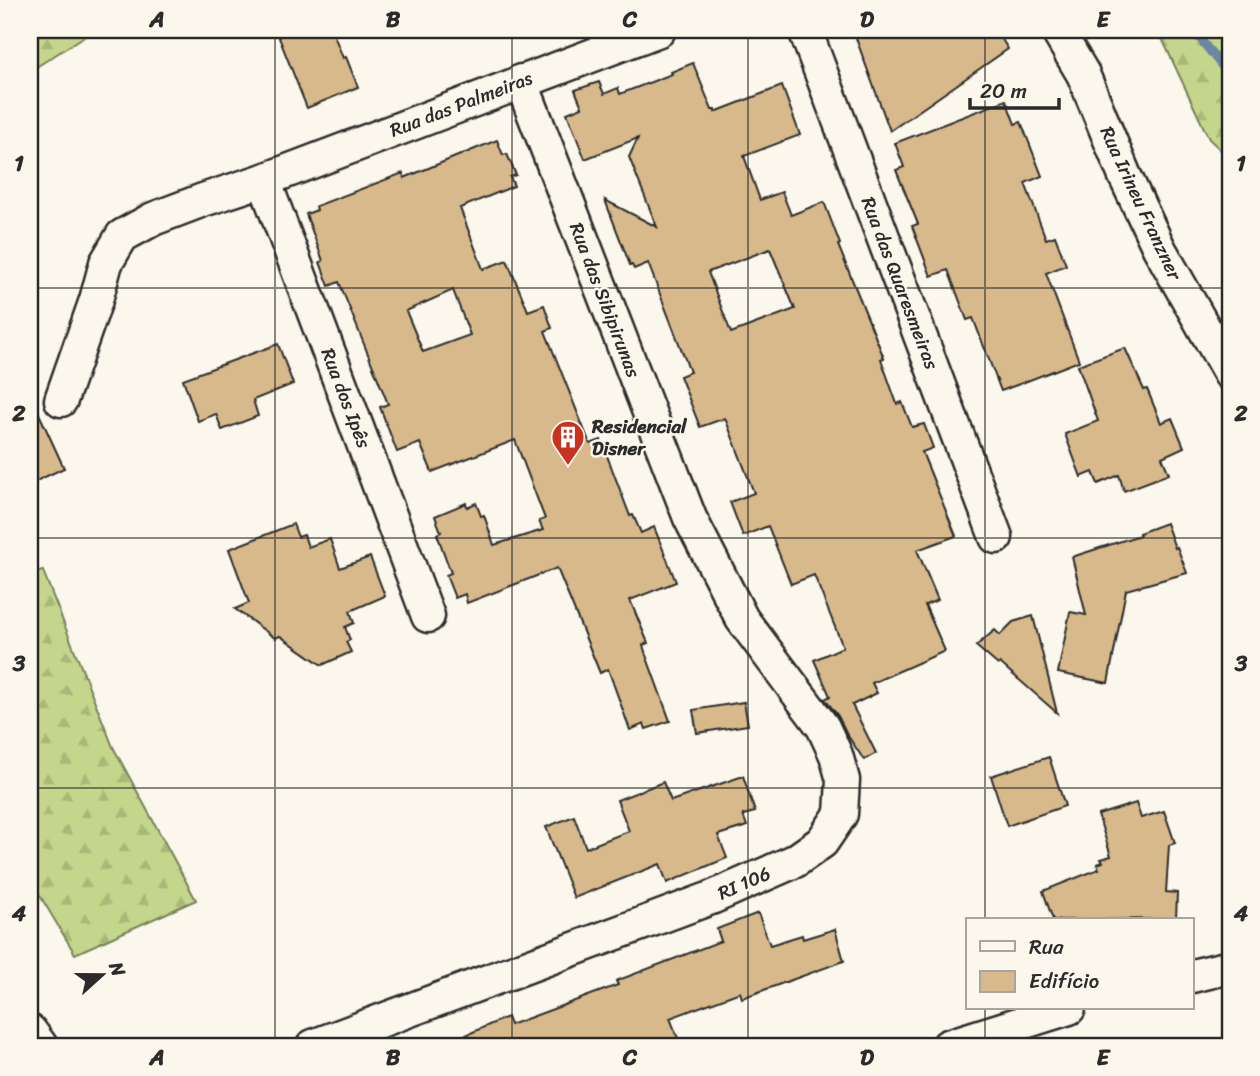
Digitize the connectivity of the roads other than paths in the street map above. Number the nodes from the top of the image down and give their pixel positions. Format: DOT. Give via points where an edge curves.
graph roads {
  1 [pos="659,30"];
  2 [pos="805,30"];
  3 [pos="1057,30"];
  4 [pos="521,82"];
  5 [pos="264,180"];
  6 [pos="1230,374"];
  7 [pos="61,400"];
  8 [pos="690,518"];
  9 [pos="996,537"];
  10 [pos="428,616"];
  11 [pos="1230,967"];
  12 [pos="1194,976"];
  13 [pos="1063,1010"];
  14 [pos="30,1031"];
  15 [pos="41,1046"];
  16 [pos="313,1046"];
  17 [pos="948,1046"];
  1 -- 4 [label="street, Rua das Palmeiras"];
  2 -- 9 [label="street, Rua das Quaresmeiras"];
  3 -- 6 [label="street, Rua Irineu Franzner" via="1083,74 1158,248"];
  4 -- 5 [label="street, Rua das Palmeiras"];
  4 -- 8 [label="street, Rua das Sibipirunas"];
  5 -- 7 [label="street, Rua das Palmeiras" via="153,219 122,236 106,263"];
  5 -- 10 [label="street, Rua dos Ipês"];
  8 -- 16 [label="street, RI 106" via="742,619 823,727 836,755 843,780 841,814 822,842 795,861 712,898"];
  11 -- 12 [label="street"];
  13 -- 17 [label="street"];
  14 -- 15 [label="street"];
}
